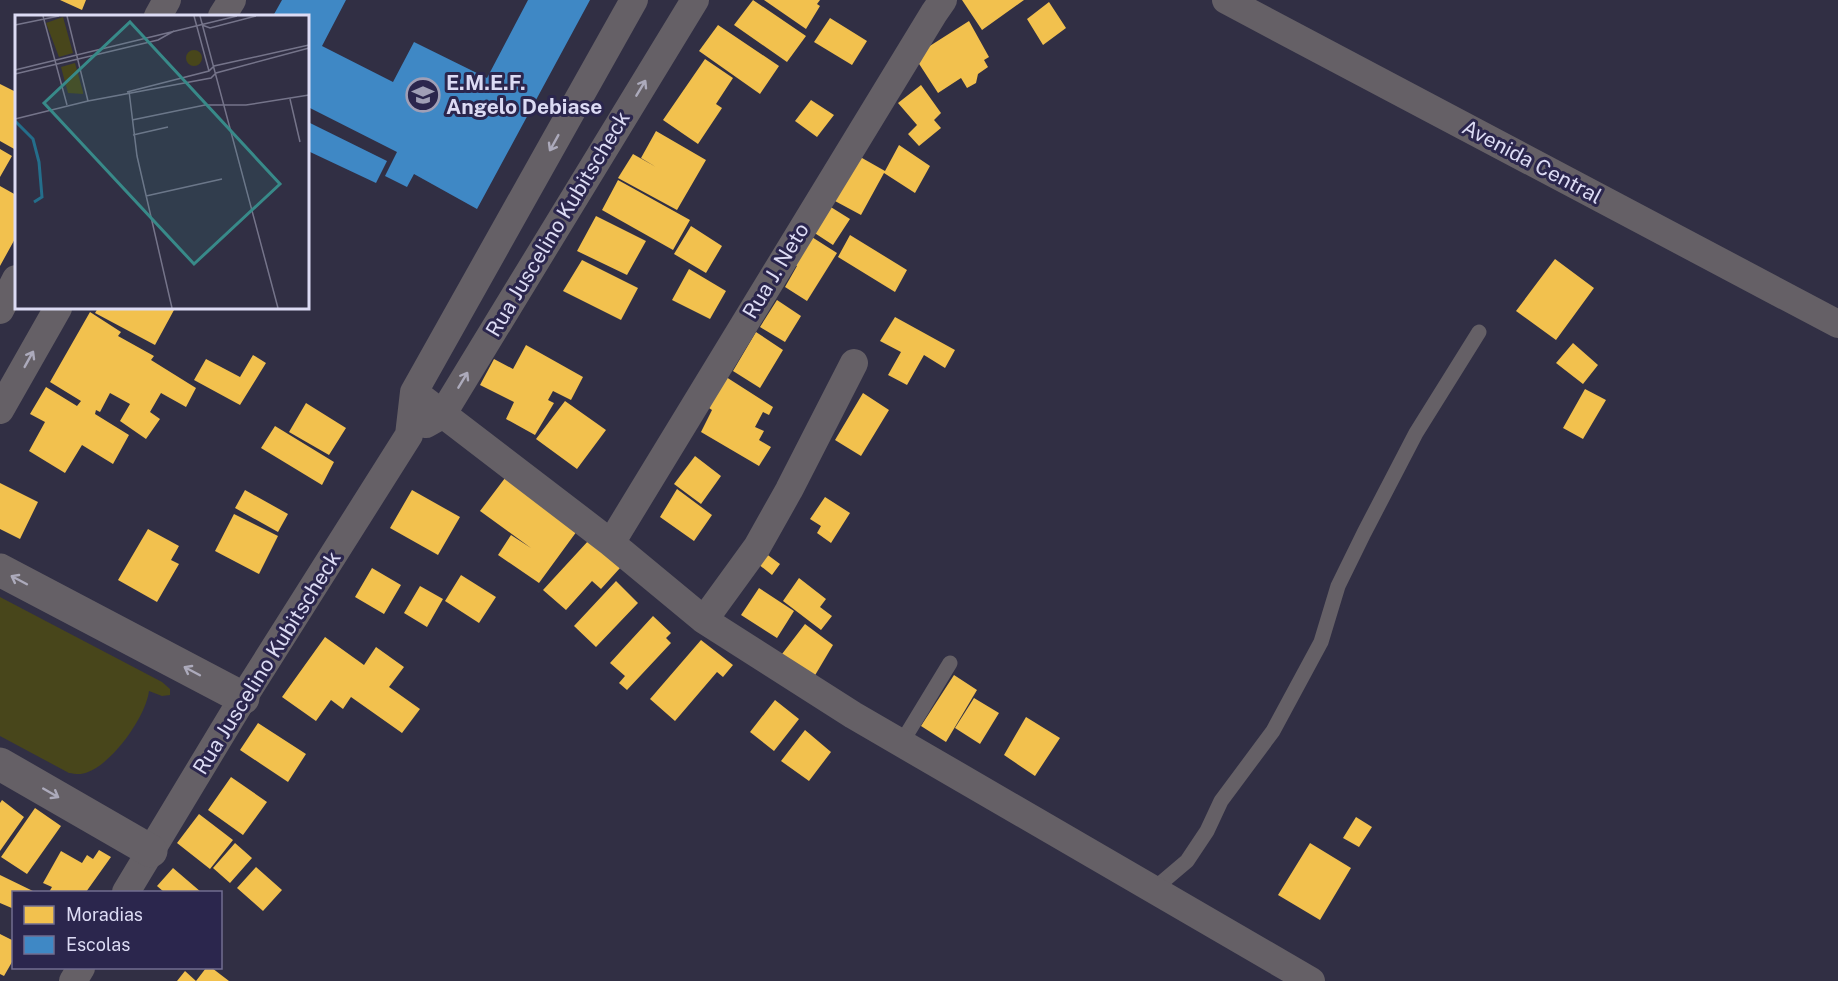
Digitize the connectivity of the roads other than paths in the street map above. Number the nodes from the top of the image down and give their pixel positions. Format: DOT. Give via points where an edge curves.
graph roads {
  1 [pos="167,0"];
  2 [pos="231,0"];
  3 [pos="634,0"];
  4 [pos="695,0"];
  5 [pos="943,0"];
  6 [pos="1226,0"];
  7 [pos="159,15"];
  8 [pos="223,15"];
  9 [pos="15,281"];
  10 [pos="57,309"];
  11 [pos="0,310"];
  12 [pos="1838,324"];
  13 [pos="1479,332"];
  14 [pos="854,363"];
  15 [pos="414,392"];
  16 [pos="0,410"];
  17 [pos="442,415"];
  18 [pos="409,435"];
  19 [pos="611,543"];
  20 [pos="0,570"];
  21 [pos="704,620"];
  22 [pos="950,663"];
  23 [pos="243,698"];
  24 [pos="902,742"];
  25 [pos="0,764"];
  26 [pos="151,851"];
  27 [pos="1154,889"];
  28 [pos="127,891"];
  29 [pos="1311,981"];
  1 -- 7 [label="street"];
  2 -- 8 [label="street"];
  3 -- 15 [label="street, Rua Juscelino Kubitscheck, one-way"];
  17 -- 4 [label="street, Rua Juscelino Kubitscheck, one-way"];
  5 -- 19 [label="street, Rua J. Neto"];
  6 -- 12 [label="street, Avenida Central"];
  9 -- 11 [label="street"];
  16 -- 10 [label="street, one-way"];
  13 -- 27 [label="lane" via="1416,434 1364,532 1338,586 1321,642 1273,731 1221,801 1187,861"];
  14 -- 21 [label="street" via="758,547"];
  15 -- 17 [label="street"];
  15 -- 18 [label="street, Rua Juscelino Kubitscheck"];
  17 -- 18 [label="street, Rua Juscelino Kubitscheck"];
  17 -- 19 [label="street"];
  18 -- 23 [label="street, Rua Juscelino Kubitscheck"];
  19 -- 21 [label="street"];
  23 -- 20 [label="street, one-way"];
  21 -- 24 [label="street"];
  22 -- 24 [label="lane"];
  23 -- 26 [label="street, Rua Juscelino Kubitscheck"];
  24 -- 27 [label="street"];
  25 -- 26 [label="street, one-way"];
  26 -- 28 [label="street, Rua Juscelino Kubitscheck"];
  27 -- 29 [label="street"];
}
